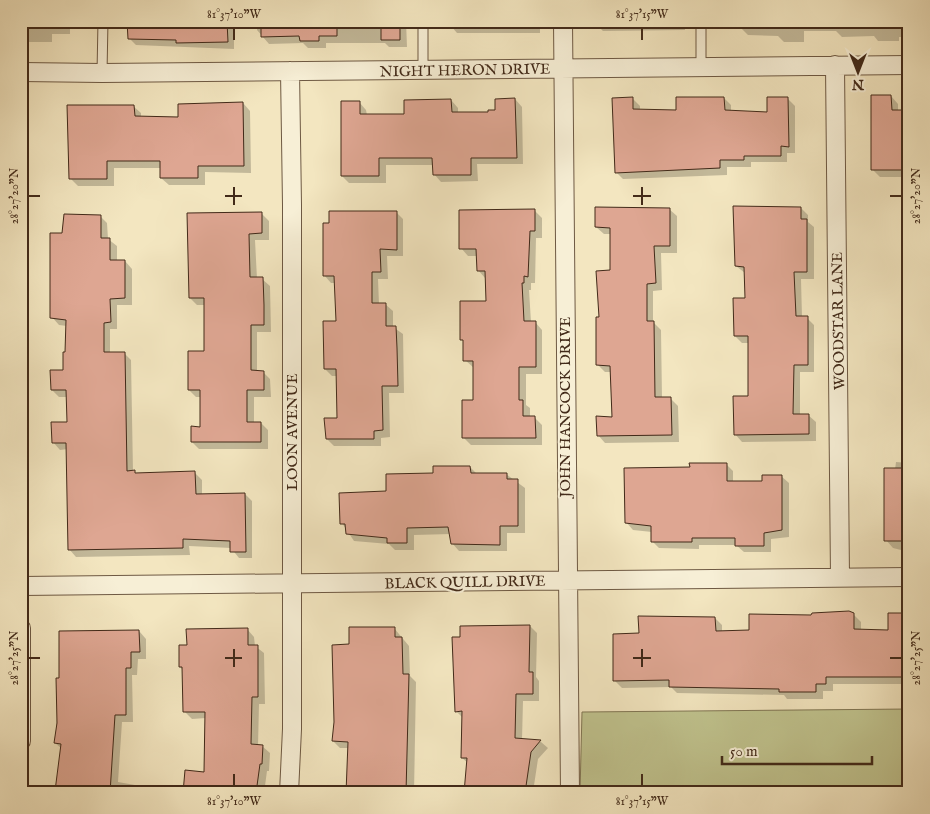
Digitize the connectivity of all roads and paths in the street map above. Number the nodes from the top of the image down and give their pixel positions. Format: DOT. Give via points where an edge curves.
graph roads {
  1 [pos="103,21"];
  2 [pos="423,21"];
  3 [pos="562,21"];
  4 [pos="701,21"];
  5 [pos="835,65"];
  6 [pos="909,65"];
  7 [pos="701,67"];
  8 [pos="562,69"];
  9 [pos="290,71"];
  10 [pos="423,71"];
  11 [pos="21,72"];
  12 [pos="102,73"];
  13 [pos="909,577"];
  14 [pos="840,578"];
  15 [pos="567,581"];
  16 [pos="292,585"];
  17 [pos="21,586"];
  18 [pos="21,628"];
  19 [pos="21,741"];
  20 [pos="289,793"];
  21 [pos="570,793"];
  1 -- 12 [label="lane"];
  2 -- 10 [label="lane"];
  3 -- 8 [label="street, JOHN HANCOCK DRIVE"];
  4 -- 7 [label="lane"];
  5 -- 6 [label="street, NIGHT HERON DRIVE"];
  5 -- 7 [label="street, NIGHT HERON DRIVE"];
  5 -- 14 [label="street, WOODSTAR LANE"];
  7 -- 8 [label="street, NIGHT HERON DRIVE"];
  8 -- 10 [label="street, NIGHT HERON DRIVE"];
  8 -- 15 [label="street, JOHN HANCOCK DRIVE"];
  9 -- 10 [label="street, NIGHT HERON DRIVE"];
  9 -- 12 [label="street, NIGHT HERON DRIVE"];
  9 -- 16 [label="street, LOON AVENUE"];
  11 -- 12 [label="street, NIGHT HERON DRIVE"];
  13 -- 14 [label="street, BLACK QUILL DRIVE"];
  14 -- 15 [label="street, BLACK QUILL DRIVE"];
  15 -- 16 [label="street, BLACK QUILL DRIVE"];
  15 -- 21 [label="street, JOHN HANCOCK DRIVE"];
  16 -- 17 [label="street, BLACK QUILL DRIVE"];
  16 -- 20 [label="street, LOON AVENUE"];
  18 -- 19 [label="street"];
}
